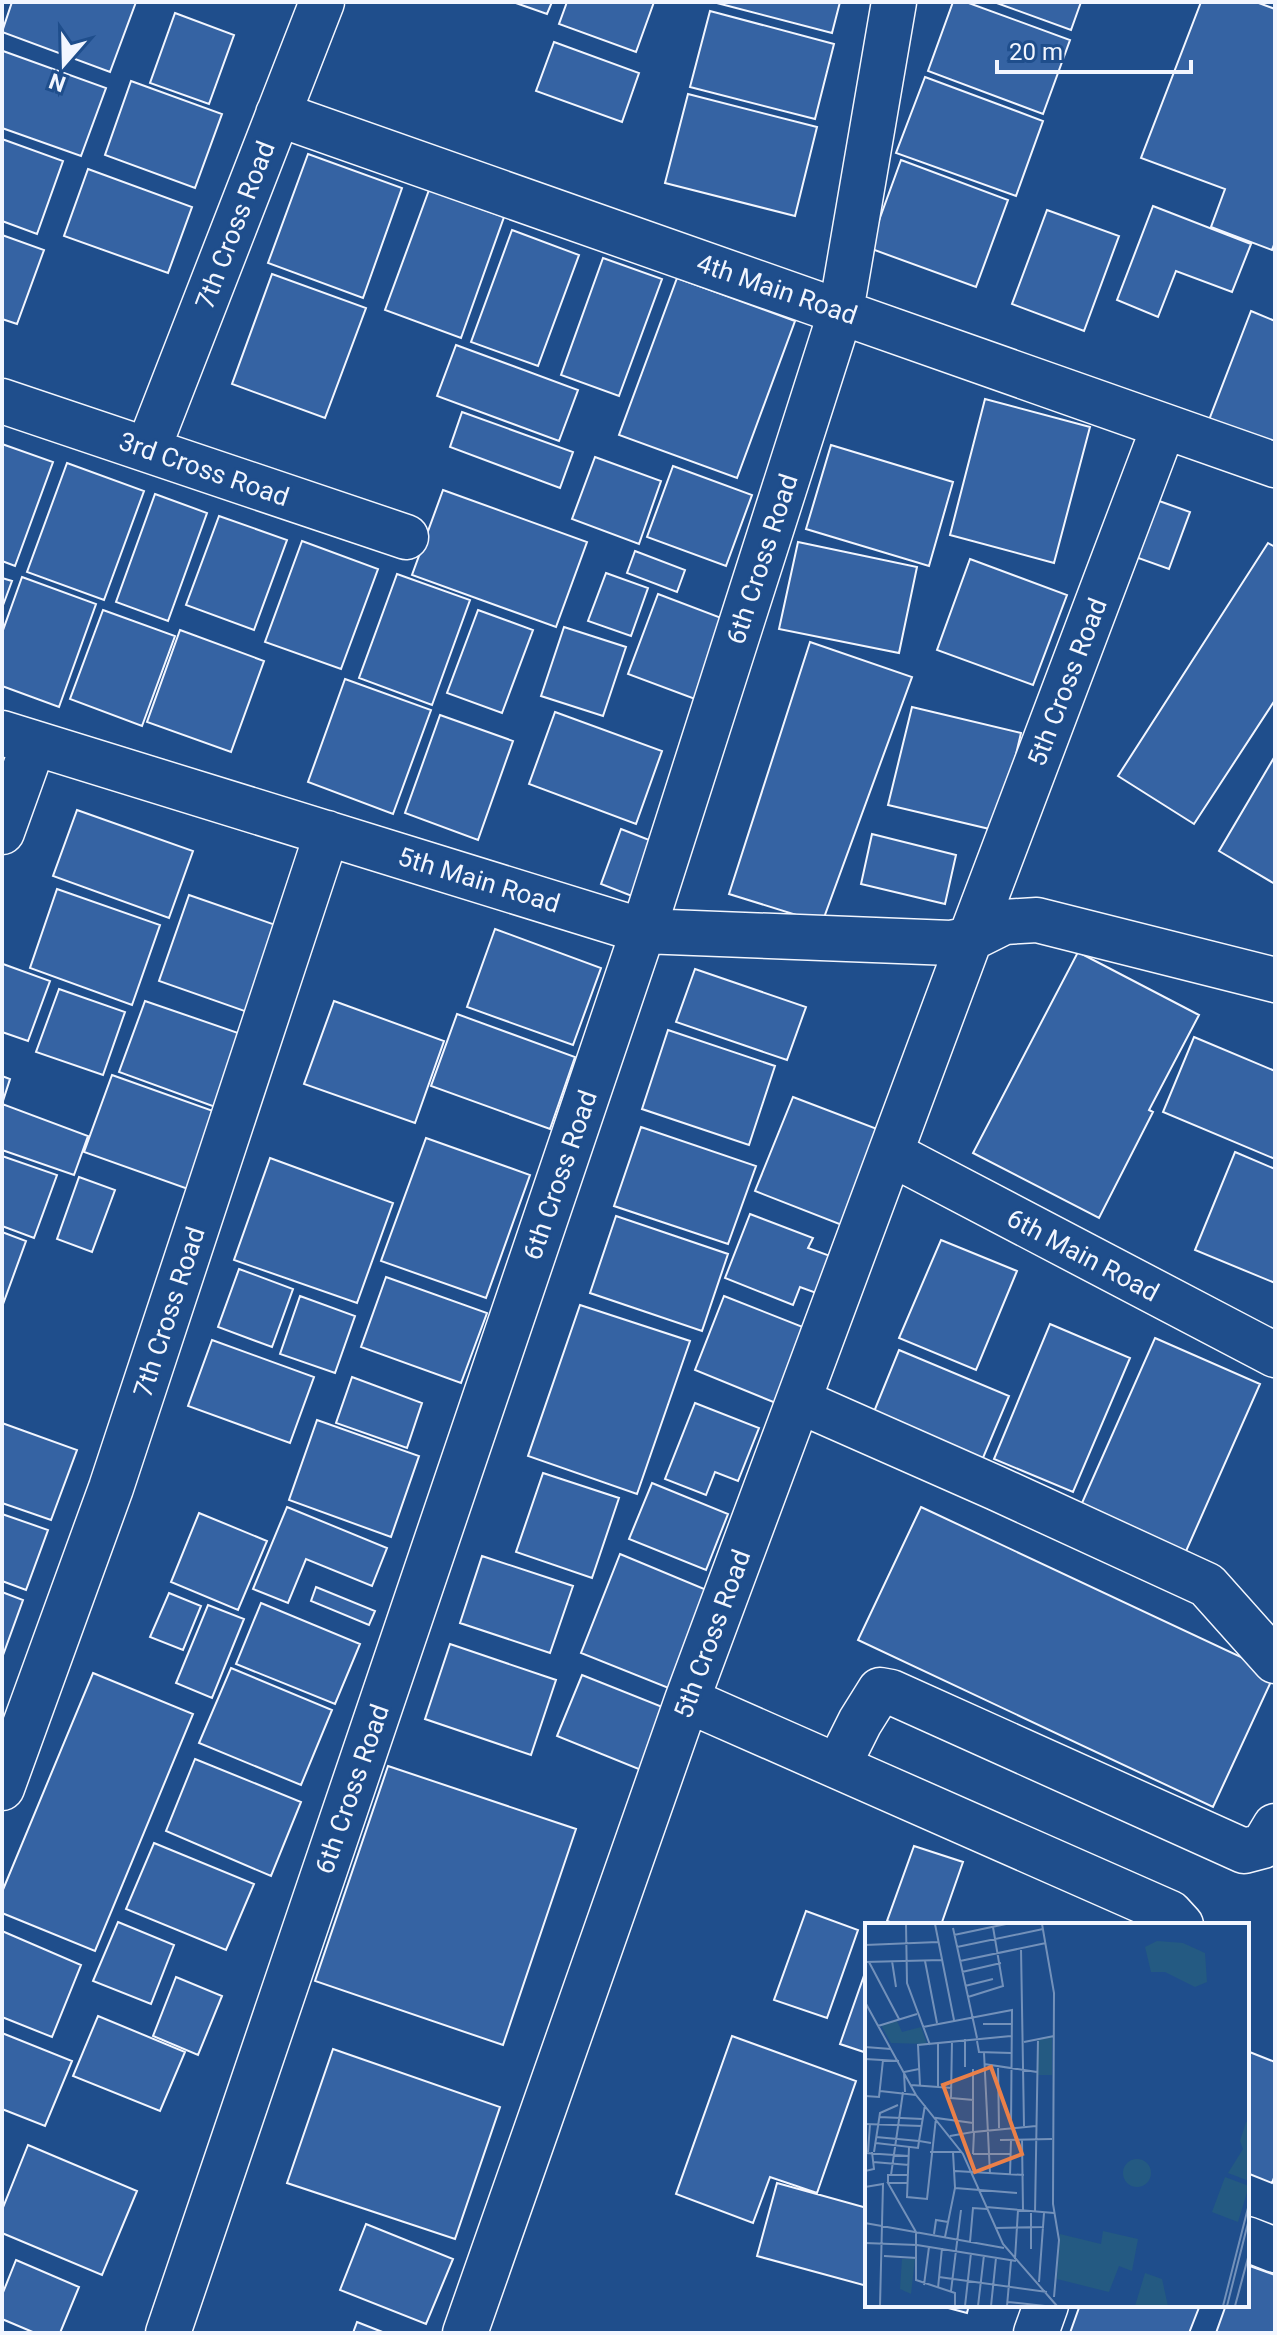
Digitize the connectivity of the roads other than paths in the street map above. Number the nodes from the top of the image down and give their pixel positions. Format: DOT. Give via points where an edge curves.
graph roads {
  1 [pos="322,2"];
  2 [pos="894,2"];
  3 [pos="278,114"];
  4 [pos="841,311"];
  5 [pos="2,401"];
  6 [pos="1164,426"];
  7 [pos="148,449"];
  8 [pos="1275,465"];
  9 [pos="406,537"];
  10 [pos="18,738"];
  11 [pos="2,832"];
  12 [pos="327,833"];
  13 [pos="643,931"];
  14 [pos="987,931"];
  15 [pos="1275,980"];
  16 [pos="892,1154"];
  17 [pos="1275,1355"];
  18 [pos="799,1401"];
  19 [pos="1275,1661"];
  20 [pos="687,1700"];
  21 [pos="838,1766"];
  22 [pos="2,1788"];
  23 [pos="1275,1826"];
  24 [pos="1179,1923"];
  25 [pos="1249,2240"];
  26 [pos="1275,2250"];
  27 [pos="1045,2307"];
  28 [pos="168,2333"];
  29 [pos="465,2333"];
  30 [pos="1036,2333"];
  1 -- 3 [label="street, 7th Cross Road"];
  2 -- 4 [label="street, 6th Cross Road"];
  3 -- 4 [label="street, 4th Main Road"];
  3 -- 7 [label="street, 7th Cross Road"];
  4 -- 6 [label="street, 4th Main Road"];
  4 -- 13 [label="street, 6th Cross Road"];
  5 -- 7 [label="street, 3rd Cross Road"];
  6 -- 8 [label="street, 4th Main Road"];
  6 -- 14 [label="street, 5th Cross Road"];
  7 -- 9 [label="street, 3rd Cross Road"];
  10 -- 11 [label="street"];
  10 -- 12 [label="street, 5th Main Road"];
  12 -- 13 [label="street, 5th Main Road"];
  12 -- 22 [label="street, 7th Cross Road" via="111,1488"];
  13 -- 14 [label="street, 5th Main Road" via="951,943"];
  13 -- 28 [label="street, 6th Cross Road"];
  14 -- 15 [label="street, 5th Main Road" via="1037,920"];
  14 -- 16 [label="street, 5th Cross Road"];
  16 -- 17 [label="street, 6th Main Road"];
  16 -- 18 [label="street, 5th Cross Road"];
  18 -- 19 [label="street" via="1207,1585"];
  18 -- 20 [label="street, 5th Cross Road"];
  20 -- 21 [label="street"];
  20 -- 29 [label="street, 5th Cross Road"];
  21 -- 23 [label="street" via="880,1690 1244,1851 1263,1846"];
  21 -- 24 [label="street" via="1170,1913"];
  25 -- 26 [label="street"];
  27 -- 30 [label="street"];
}
